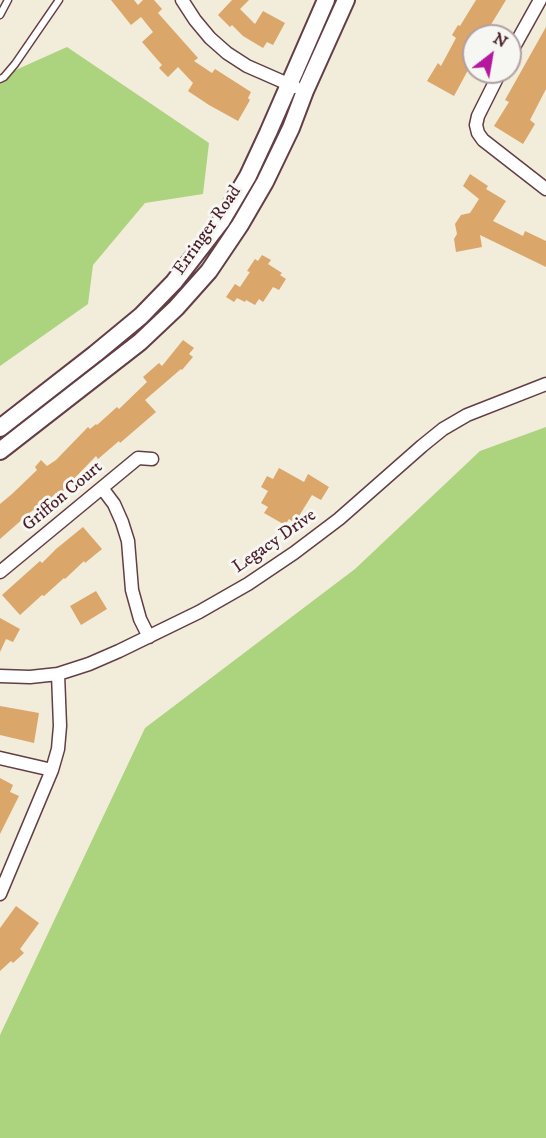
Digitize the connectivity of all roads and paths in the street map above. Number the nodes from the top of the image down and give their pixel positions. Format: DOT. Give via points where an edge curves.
graph roads {
  1 [pos="8,0"];
  2 [pos="59,0"];
  3 [pos="327,0"];
  4 [pos="346,0"];
  5 [pos="540,0"];
  6 [pos="187,2"];
  7 [pos="0,15"];
  8 [pos="522,32"];
  9 [pos="0,79"];
  10 [pos="289,84"];
  11 [pos="494,84"];
  12 [pos="305,91"];
  13 [pos="546,189"];
  14 [pos="546,384"];
  15 [pos="0,428"];
  16 [pos="0,451"];
  17 [pos="152,459"];
  18 [pos="102,488"];
  19 [pos="0,572"];
  20 [pos="149,637"];
  21 [pos="57,674"];
  22 [pos="0,676"];
  23 [pos="0,758"];
  24 [pos="52,770"];
  25 [pos="0,894"];
  1 -- 7 [label="lane"];
  2 -- 9 [label="lane" via="15,64"];
  3 -- 10 [label="main road, Erringer Road"];
  4 -- 12 [label="main road, Erringer Road"];
  5 -- 8 [label="street"];
  6 -- 10 [label="street" via="195,20 227,53"];
  10 -- 12 [label="street"];
  10 -- 15 [label="main road, Erringer Road" via="248,176 174,282 141,316"];
  11 -- 13 [label="street" via="477,116 478,133"];
  12 -- 16 [label="main road, Erringer Road" via="265,182 209,271 140,342"];
  14 -- 20 [label="street, Legacy Drive" via="467,415 443,429 294,553 248,584"];
  17 -- 18 [label="street, Griffon Court" via="138,458"];
  18 -- 19 [label="street, Griffon Court"];
  18 -- 20 [label="street" via="114,504 128,541 132,590"];
  20 -- 21 [label="street, Legacy Drive"];
  21 -- 22 [label="street, Legacy Drive"];
  21 -- 24 [label="street" via="60,726"];
  23 -- 24 [label="street"];
  24 -- 25 [label="street"];
}
